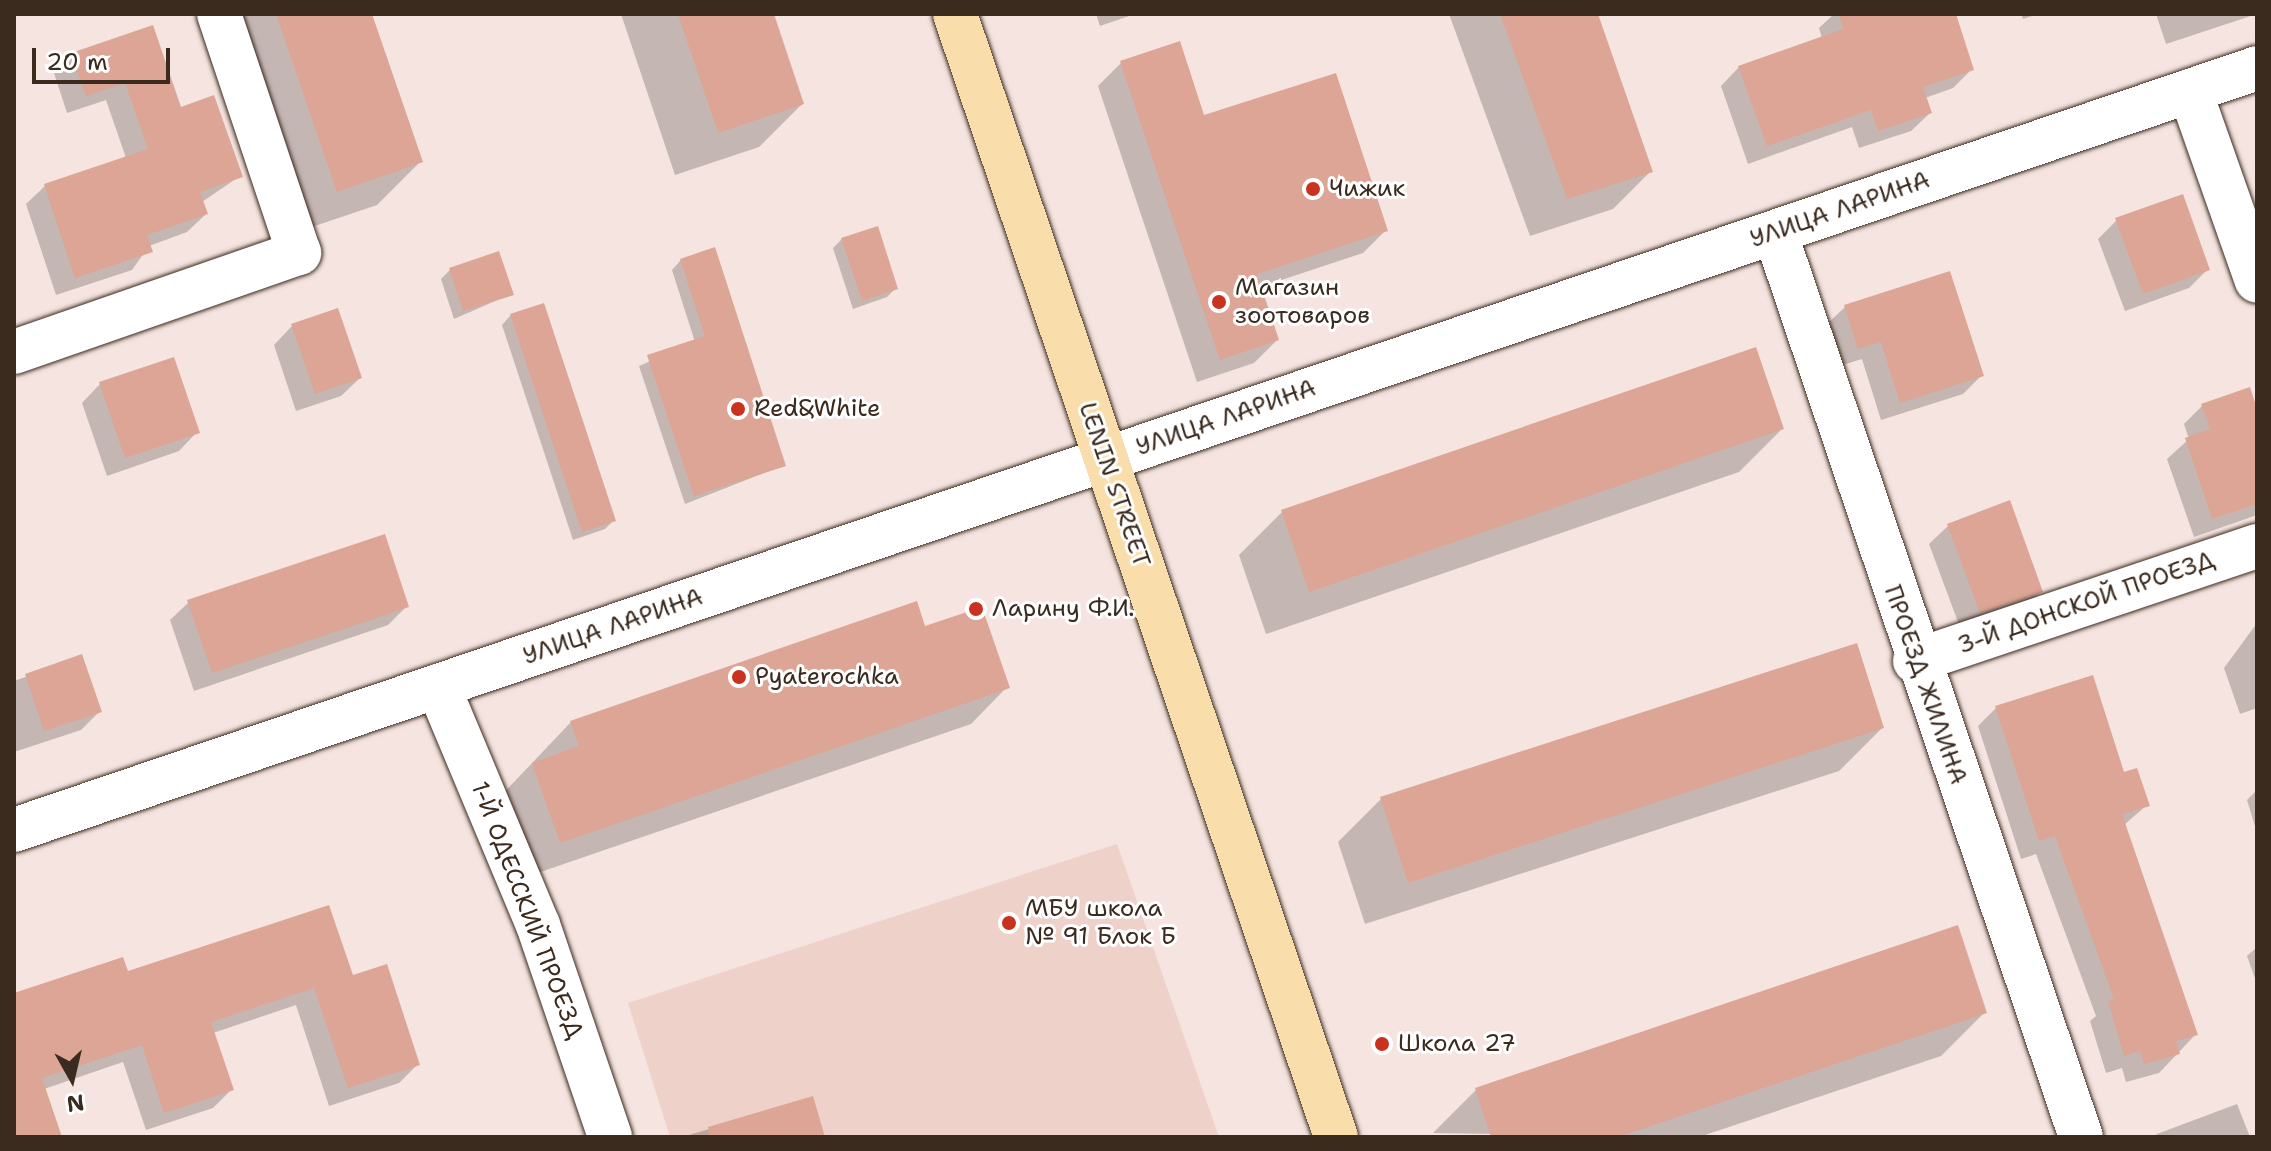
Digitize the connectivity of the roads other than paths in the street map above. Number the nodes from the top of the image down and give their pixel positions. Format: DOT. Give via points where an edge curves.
graph roads {
  1 [pos="219,14"];
  2 [pos="955,14"];
  3 [pos="2257,68"];
  4 [pos="2190,91"];
  5 [pos="1775,232"];
  6 [pos="2257,281"];
  7 [pos="14,352"];
  8 [pos="1105,459"];
  9 [pos="2257,546"];
  10 [pos="1915,661"];
  11 [pos="438,686"];
  12 [pos="14,830"];
  13 [pos="597,1133"];
  14 [pos="1336,1137"];
  15 [pos="2081,1137"];
  1 -- 7 [label="street" via="299,253"];
  2 -- 8 [label="main road, LENIN STREET"];
  3 -- 4 [label="street, УЛИЦА ЛАРИНА"];
  4 -- 5 [label="street, УЛИЦА ЛАРИНА"];
  4 -- 6 [label="street"];
  5 -- 8 [label="street, УЛИЦА ЛАРИНА"];
  5 -- 10 [label="street, ПРОЕЗД ЖИЛИНА"];
  8 -- 11 [label="street, УЛИЦА ЛАРИНА"];
  8 -- 14 [label="main road, LENIN STREET"];
  9 -- 10 [label="street, 3-Й ДОНСКОЙ ПРОЕЗД"];
  10 -- 15 [label="street, ПРОЕЗД ЖИЛИНА"];
  11 -- 12 [label="street, УЛИЦА ЛАРИНА"];
  11 -- 13 [label="street, 1-Й ОДЕССКИЙ ПРОЕЗД" via="538,925"];
}
